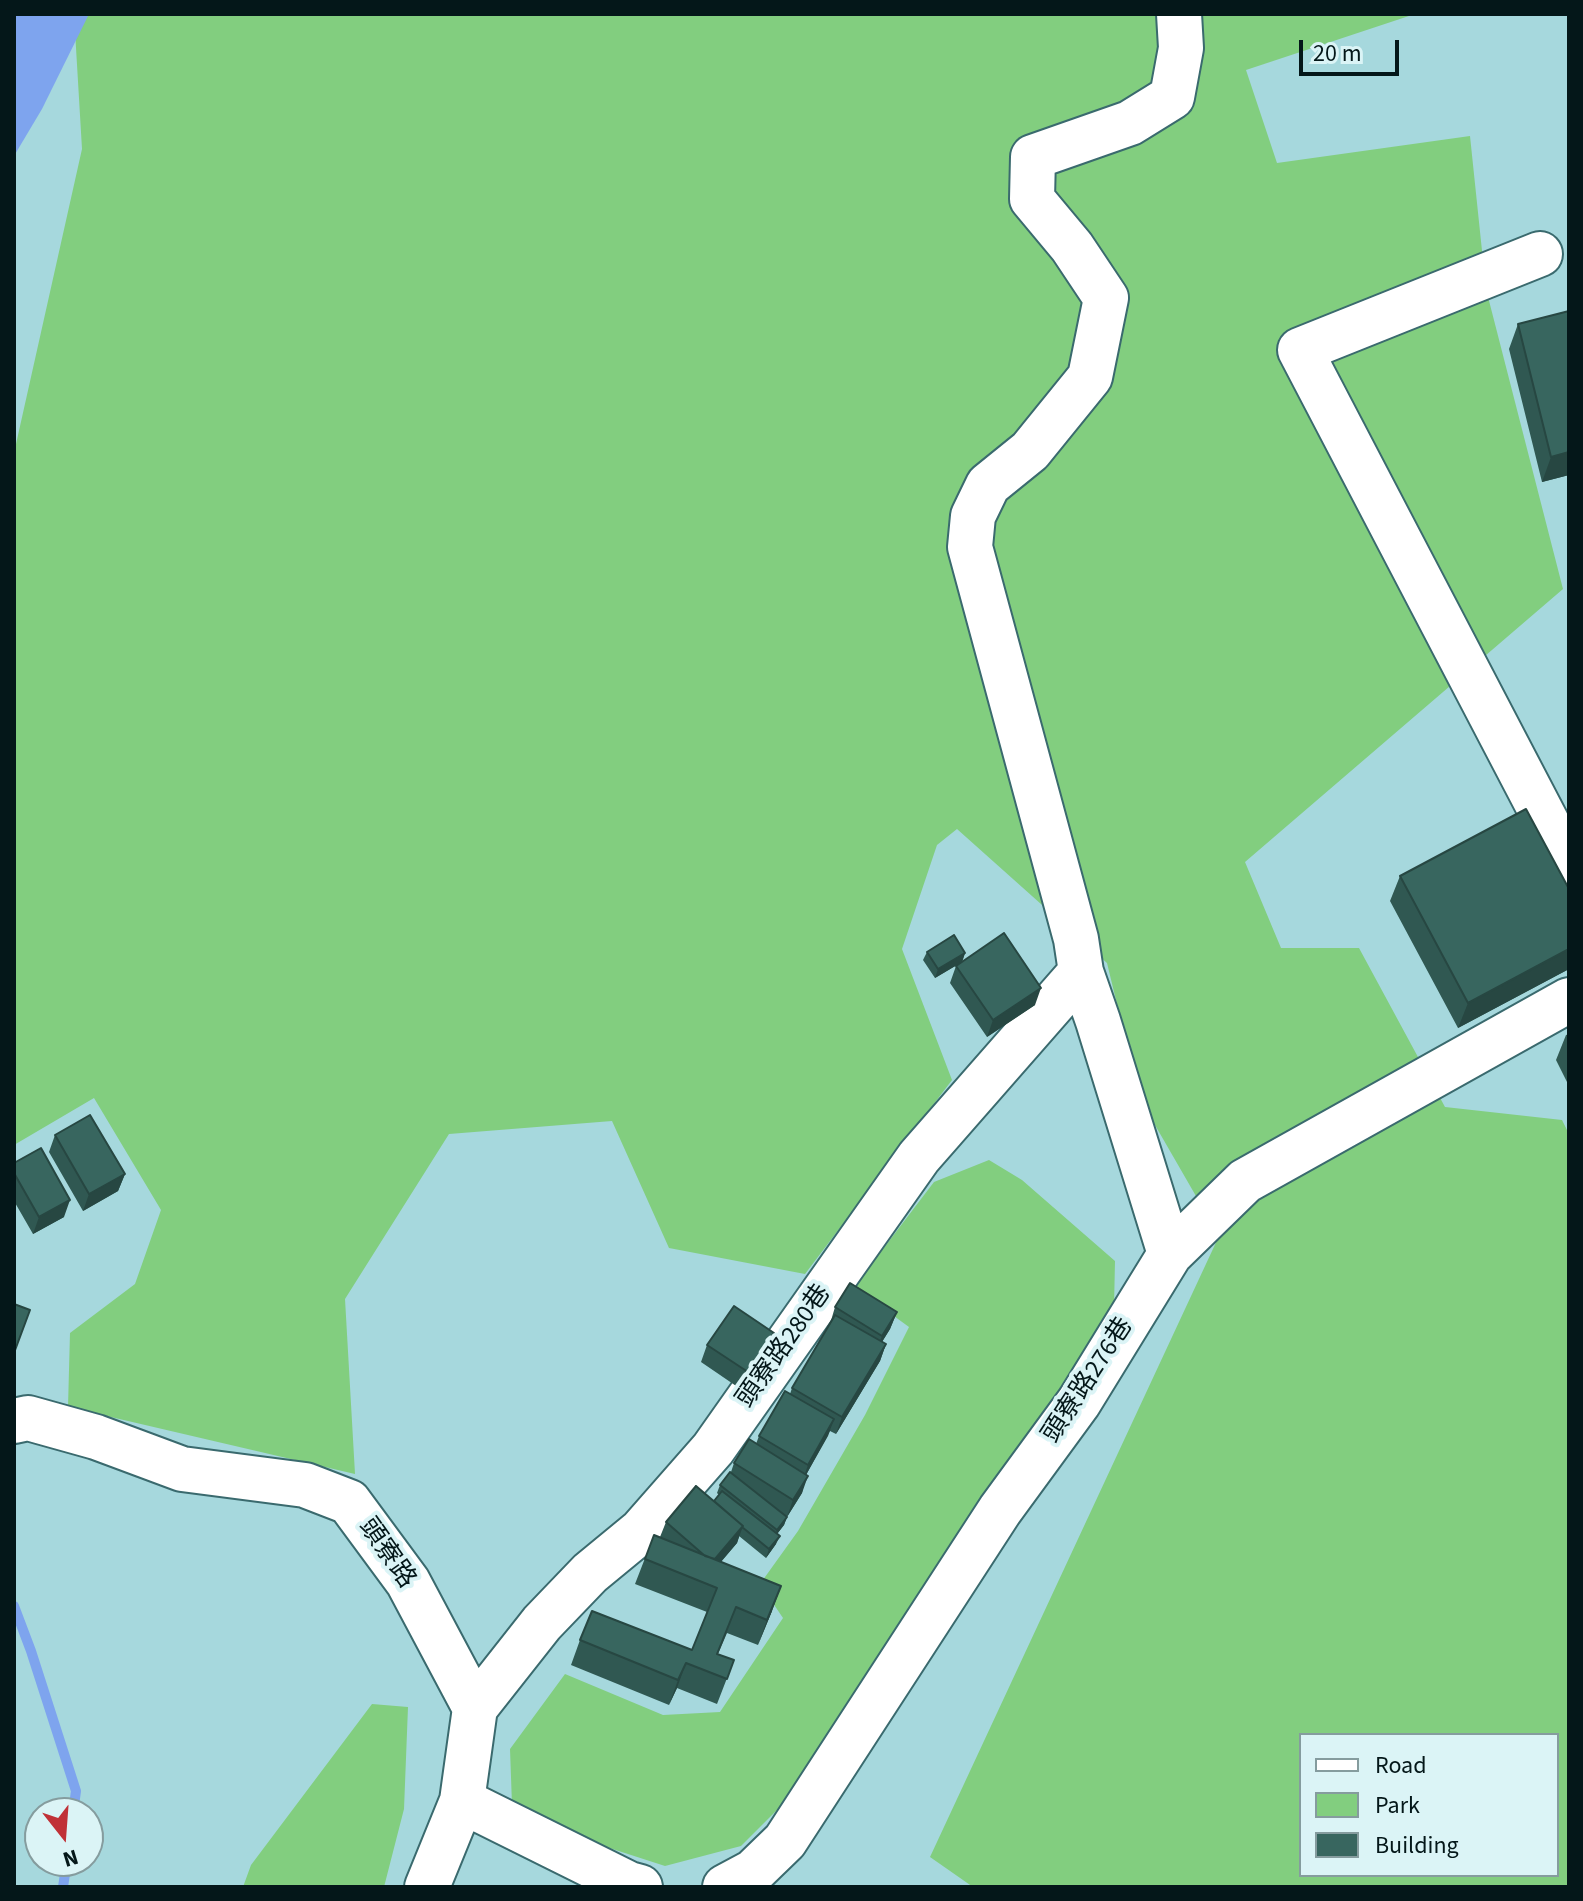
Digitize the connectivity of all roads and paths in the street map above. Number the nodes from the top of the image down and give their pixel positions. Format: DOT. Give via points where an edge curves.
graph roads {
  1 [pos="1179,14"];
  2 [pos="1540,254"];
  3 [pos="1569,865"];
  4 [pos="1081,972"];
  5 [pos="1569,1000"];
  6 [pos="1170,1254"];
  7 [pos="14,1421"];
  8 [pos="475,1708"];
  9 [pos="462,1801"];
  10 [pos="427,1887"];
  11 [pos="640,1887"];
  12 [pos="725,1887"];
  1 -- 4 [label="street" via="1181,48 1172,97 1130,123 1033,157 1032,199 1106,298 1090,377 1030,451 988,485 973,516 970,547"];
  2 -- 3 [label="street" via="1300,350"];
  4 -- 6 [label="street"];
  4 -- 8 [label="street, 頭寮路280巷" via="919,1157 713,1449 641,1531 542,1623"];
  5 -- 6 [label="street, 頭寮路276巷" via="1245,1181"];
  6 -- 12 [label="street, 頭寮路276巷" via="1079,1402 1000,1510 785,1841 753,1872"];
  7 -- 8 [label="street, 頭寮路" via="28,1418 96,1437 182,1469 305,1485 349,1502 408,1582"];
  8 -- 9 [label="street"];
  9 -- 10 [label="street"];
  9 -- 11 [label="street"];
}
